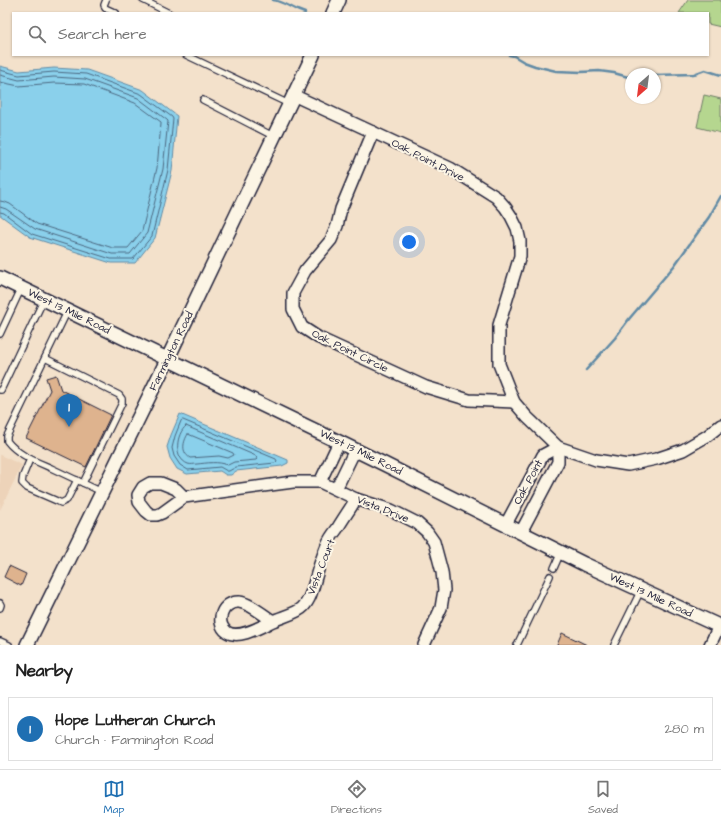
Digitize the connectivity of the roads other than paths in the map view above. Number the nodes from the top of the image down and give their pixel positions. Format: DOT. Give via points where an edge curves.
graph roads {
  1 [pos="106,0"];
  2 [pos="143,0"];
  3 [pos="339,0"];
  4 [pos="114,12"];
  5 [pos="167,12"];
  6 [pos="333,12"];
  7 [pos="188,56"];
  8 [pos="313,56"];
  9 [pos="203,100"];
  10 [pos="291,100"];
  11 [pos="373,132"];
  12 [pos="273,136"];
  13 [pos="0,278"];
  14 [pos="21,288"];
  15 [pos="44,298"];
  16 [pos="68,310"];
  17 [pos="0,334"];
  18 [pos="45,358"];
  19 [pos="168,358"];
  20 [pos="0,390"];
  21 [pos="514,402"];
  22 [pos="721,424"];
  23 [pos="339,442"];
  24 [pos="558,447"];
  25 [pos="355,450"];
  26 [pos="30,459"];
  27 [pos="77,480"];
  28 [pos="320,482"];
  29 [pos="83,483"];
  30 [pos="336,489"];
  31 [pos="102,492"];
  32 [pos="184,497"];
  33 [pos="356,499"];
  34 [pos="506,524"];
  35 [pos="521,532"];
  36 [pos="561,552"];
  37 [pos="554,568"];
  38 [pos="550,576"];
  39 [pos="641,590"];
  40 [pos="0,603"];
  41 [pos="0,608"];
  42 [pos="273,621"];
  43 [pos="720,627"];
  44 [pos="0,641"];
  45 [pos="9,645"];
  46 [pos="27,645"];
  47 [pos="424,645"];
  48 [pos="517,645"];
  49 [pos="614,645"];
  50 [pos="710,645"];
  1 -- 4 [label="lane" via="105,8"];
  2 -- 5 [label="lane"];
  3 -- 6 [label="street"];
  7 -- 10 [label="lane"];
  8 -- 10 [label="street, Farmington Road"];
  9 -- 12 [label="lane"];
  10 -- 11 [label="street, Oak Point Drive"];
  10 -- 12 [label="street, Farmington Road"];
  11 -- 21 [label="street, Oak Point Drive" via="450,168 496,197 511,216 520,241 520,256 499,325 499,342 500,364"];
  11 -- 21 [label="street, Oak Point Circle" via="331,240 305,271 293,292 293,309 302,327 319,338 426,388 469,400"];
  12 -- 19 [label="street, Farmington Road"];
  13 -- 14 [label="street, West 13 Mile Road"];
  14 -- 15 [label="street, West 13 Mile Road"];
  14 -- 17 [label="lane"];
  15 -- 16 [label="street, West 13 Mile Road"];
  15 -- 20 [label="lane"];
  16 -- 18 [label="lane"];
  16 -- 19 [label="street, West 13 Mile Road"];
  18 -- 26 [label="lane" via="7,436 11,446"];
  18 -- 29 [label="lane" via="122,398 122,403"];
  19 -- 23 [label="street, West 13 Mile Road"];
  19 -- 31 [label="street, Farmington Road"];
  21 -- 24 [label="street, Oak Point Drive"];
  22 -- 24 [label="street, Oak Point Drive" via="683,450 628,465 596,460"];
  23 -- 25 [label="street, West 13 Mile Road"];
  23 -- 28 [label="street"];
  24 -- 34 [label="street, Oak Point" via="543,455"];
  24 -- 35 [label="street, Oak Point" via="558,462"];
  25 -- 30 [label="street"];
  25 -- 34 [label="street, West 13 Mile Road"];
  26 -- 27 [label="lane"];
  26 -- 27 [label="lane" via="22,483 60,503 67,500"];
  27 -- 29 [label="lane"];
  28 -- 30 [label="street, Vista Drive"];
  28 -- 32 [label="street, Vista Drive" via="293,482"];
  29 -- 31 [label="lane"];
  30 -- 33 [label="street, Vista Drive"];
  31 -- 46 [label="street, Farmington Road"];
  33 -- 42 [label="street, Vista Court" via="327,544 311,596 303,608"];
  33 -- 47 [label="street, Vista Drive" via="391,510 417,523 434,542 444,590 441,608"];
  34 -- 35 [label="street, West 13 Mile Road"];
  35 -- 36 [label="street, West 13 Mile Road"];
  36 -- 37 [label="lane"];
  36 -- 39 [label="street, West 13 Mile Road"];
  38 -- 48 [label="lane"];
  39 -- 43 [label="street, West 13 Mile Road"];
  39 -- 49 [label="lane"];
  40 -- 41 [label="lane"];
  43 -- 50 [label="street"];
  44 -- 45 [label="lane"];
}
